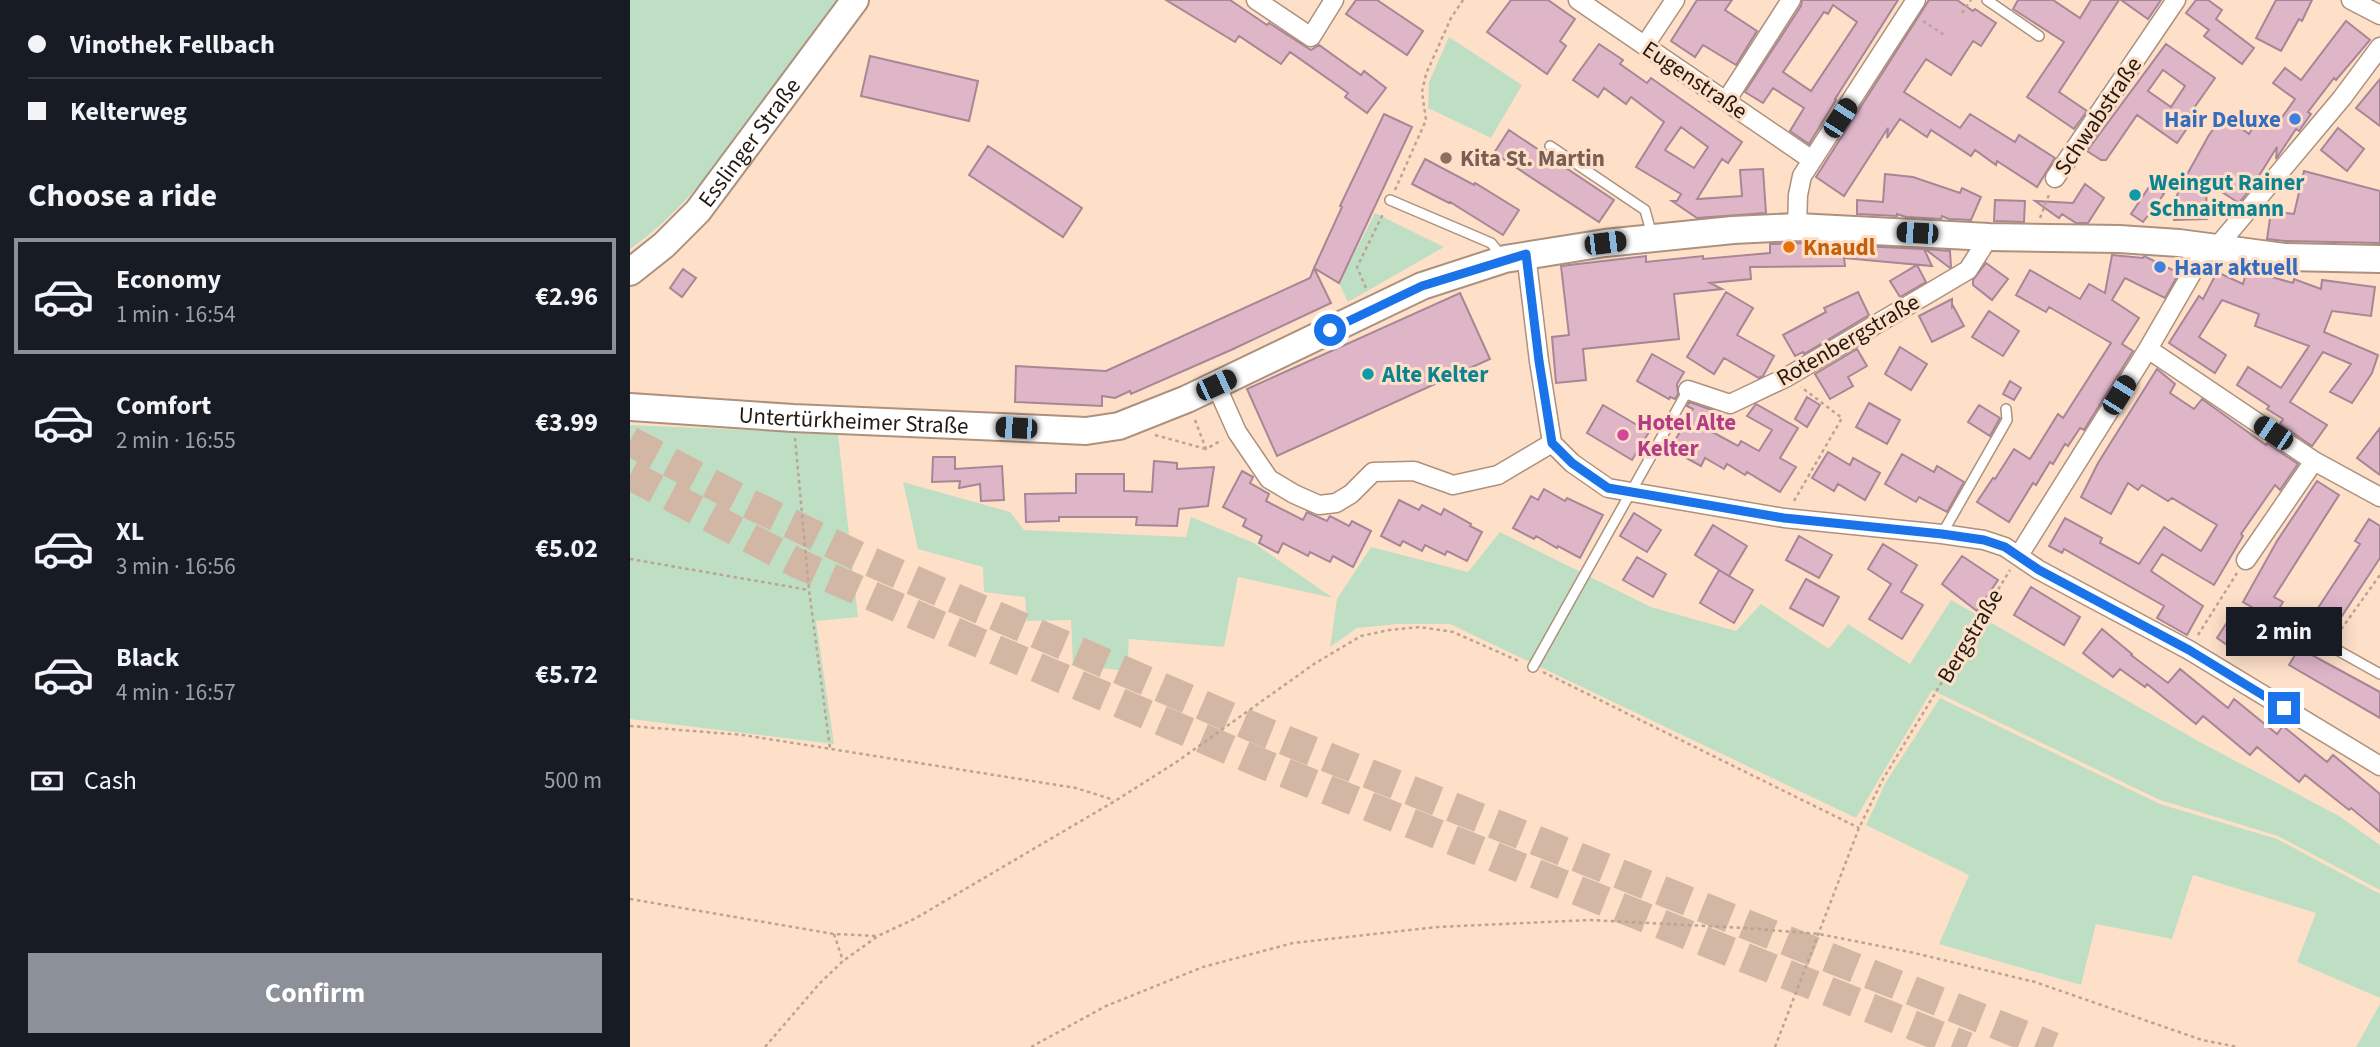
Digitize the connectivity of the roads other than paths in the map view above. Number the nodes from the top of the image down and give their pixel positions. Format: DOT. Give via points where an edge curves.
graph roads {
  1 [pos="855,0"];
  2 [pos="1255,0"];
  3 [pos="1334,0"];
  4 [pos="1578,0"];
  5 [pos="1675,0"];
  6 [pos="1791,0"];
  7 [pos="1987,0"];
  8 [pos="2176,0"];
  9 [pos="2351,0"];
  10 [pos="1912,6"];
  11 [pos="2380,15"];
  12 [pos="2039,36"];
  13 [pos="1645,45"];
  14 [pos="2380,47"];
  15 [pos="1726,101"];
  16 [pos="1550,146"];
  17 [pos="1812,160"];
  18 [pos="2055,178"];
  19 [pos="1390,200"];
  20 [pos="1797,227"];
  21 [pos="1652,237"];
  22 [pos="1989,237"];
  23 [pos="2211,247"];
  24 [pos="1515,257"];
  25 [pos="2380,259"];
  26 [pos="630,272"];
  27 [pos="2148,349"];
  28 [pos="1216,385"];
  29 [pos="1688,390"];
  30 [pos="630,407"];
  31 [pos="2006,409"];
  32 [pos="1552,443"];
  33 [pos="2314,461"];
  34 [pos="1631,492"];
  35 [pos="2380,497"];
  36 [pos="1942,534"];
  37 [pos="2019,555"];
  38 [pos="2246,560"];
  39 [pos="2330,646"];
  40 [pos="1533,667"];
  41 [pos="2380,674"];
  42 [pos="2380,766"];
  1 -- 26 [label="main road, Esslinger Straße" via="698,211"];
  2 -- 3 [label="street" via="1311,37"];
  4 -- 13 [label="street, Eugenstraße"];
  5 -- 13 [label="street"];
  6 -- 15 [label="street"];
  7 -- 12 [label="lane"];
  8 -- 18 [label="street, Schwabstraße"];
  9 -- 11 [label="street"];
  10 -- 17 [label="street"];
  13 -- 15 [label="street, Eugenstraße"];
  14 -- 23 [label="street" via="2342,98"];
  15 -- 17 [label="street, Eugenstraße"];
  16 -- 21 [label="lane" via="1645,209"];
  17 -- 20 [label="street" via="1802,176"];
  19 -- 24 [label="lane"];
  20 -- 21 [label="main road, Untertürkheimer Straße"];
  20 -- 22 [label="main road, Untertürkheimer Straße"];
  21 -- 24 [label="main road, Untertürkheimer Straße"];
  22 -- 23 [label="main road, Untertürkheimer Straße" via="2119,239"];
  22 -- 29 [label="street, Rotenbergstraße" via="1968,270 1787,377 1730,404"];
  23 -- 25 [label="main road, Untertürkheimer Straße" via="2284,257"];
  23 -- 27 [label="street"];
  24 -- 28 [label="main road, Untertürkheimer Straße" via="1422,286"];
  24 -- 32 [label="street"];
  27 -- 33 [label="street"];
  27 -- 37 [label="street"];
  28 -- 30 [label="main road, Untertürkheimer Straße" via="1119,426 1086,431"];
  28 -- 32 [label="street" via="1237,432 1269,479 1319,505 1336,503 1351,494 1373,472 1414,471 1453,485 1498,475"];
  29 -- 34 [label="lane"];
  31 -- 36 [label="lane" via="2007,419"];
  32 -- 34 [label="street" via="1608,488"];
  33 -- 35 [label="street"];
  33 -- 38 [label="street"];
  34 -- 36 [label="street" via="1784,518"];
  34 -- 40 [label="lane"];
  36 -- 37 [label="street" via="1984,540"];
  37 -- 42 [label="street" via="2189,650"];
  39 -- 41 [label="lane"];
}
